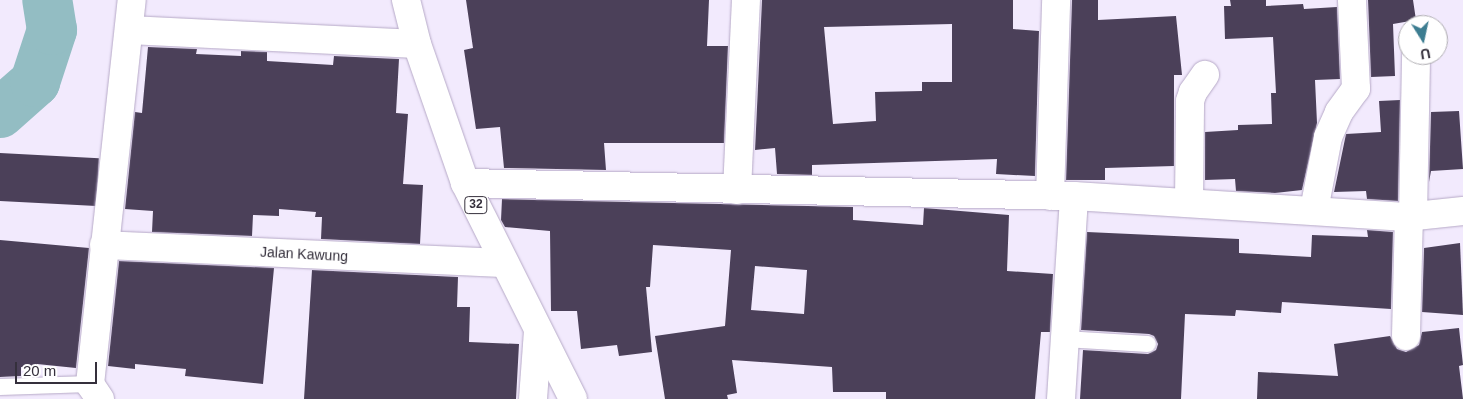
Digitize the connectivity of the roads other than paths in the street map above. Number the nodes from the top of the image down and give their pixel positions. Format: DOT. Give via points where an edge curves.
graph roads {
  1 [pos="132,0"];
  2 [pos="406,0"];
  3 [pos="746,0"];
  4 [pos="1056,0"];
  5 [pos="1352,0"];
  6 [pos="129,30"];
  7 [pos="417,44"];
  8 [pos="1416,65"];
  9 [pos="1205,75"];
  10 [pos="465,183"];
  11 [pos="737,190"];
  12 [pos="1062,196"];
  13 [pos="1189,203"];
  14 [pos="1314,210"];
  15 [pos="1463,211"];
  16 [pos="1411,216"];
  17 [pos="104,245"];
  18 [pos="505,264"];
  19 [pos="538,331"];
  20 [pos="1406,336"];
  21 [pos="1064,339"];
  22 [pos="1148,344"];
  23 [pos="0,387"];
  24 [pos="95,392"];
  25 [pos="533,399"];
  26 [pos="573,399"];
  27 [pos="1060,399"];
  1 -- 6 [label="main road"];
  2 -- 7 [label="main road, 32"];
  3 -- 11 [label="main road"];
  4 -- 12 [label="main road"];
  5 -- 14 [label="main road" via="1356,89 1339,112 1328,137"];
  6 -- 7 [label="main road"];
  6 -- 17 [label="main road"];
  7 -- 10 [label="main road, 32"];
  8 -- 16 [label="main road"];
  9 -- 13 [label="main road" via="1190,101"];
  10 -- 11 [label="main road"];
  10 -- 18 [label="main road, 32"];
  11 -- 12 [label="main road"];
  12 -- 13 [label="main road"];
  12 -- 21 [label="main road"];
  13 -- 14 [label="main road"];
  14 -- 16 [label="main road"];
  15 -- 16 [label="main road"];
  16 -- 20 [label="main road"];
  17 -- 18 [label="main road, Jalan Kawung"];
  17 -- 24 [label="main road"];
  18 -- 19 [label="main road, 32"];
  19 -- 25 [label="main road"];
  19 -- 26 [label="main road, 32"];
  21 -- 22 [label="lane"];
  21 -- 27 [label="main road"];
  23 -- 24 [label="lane"];
}
